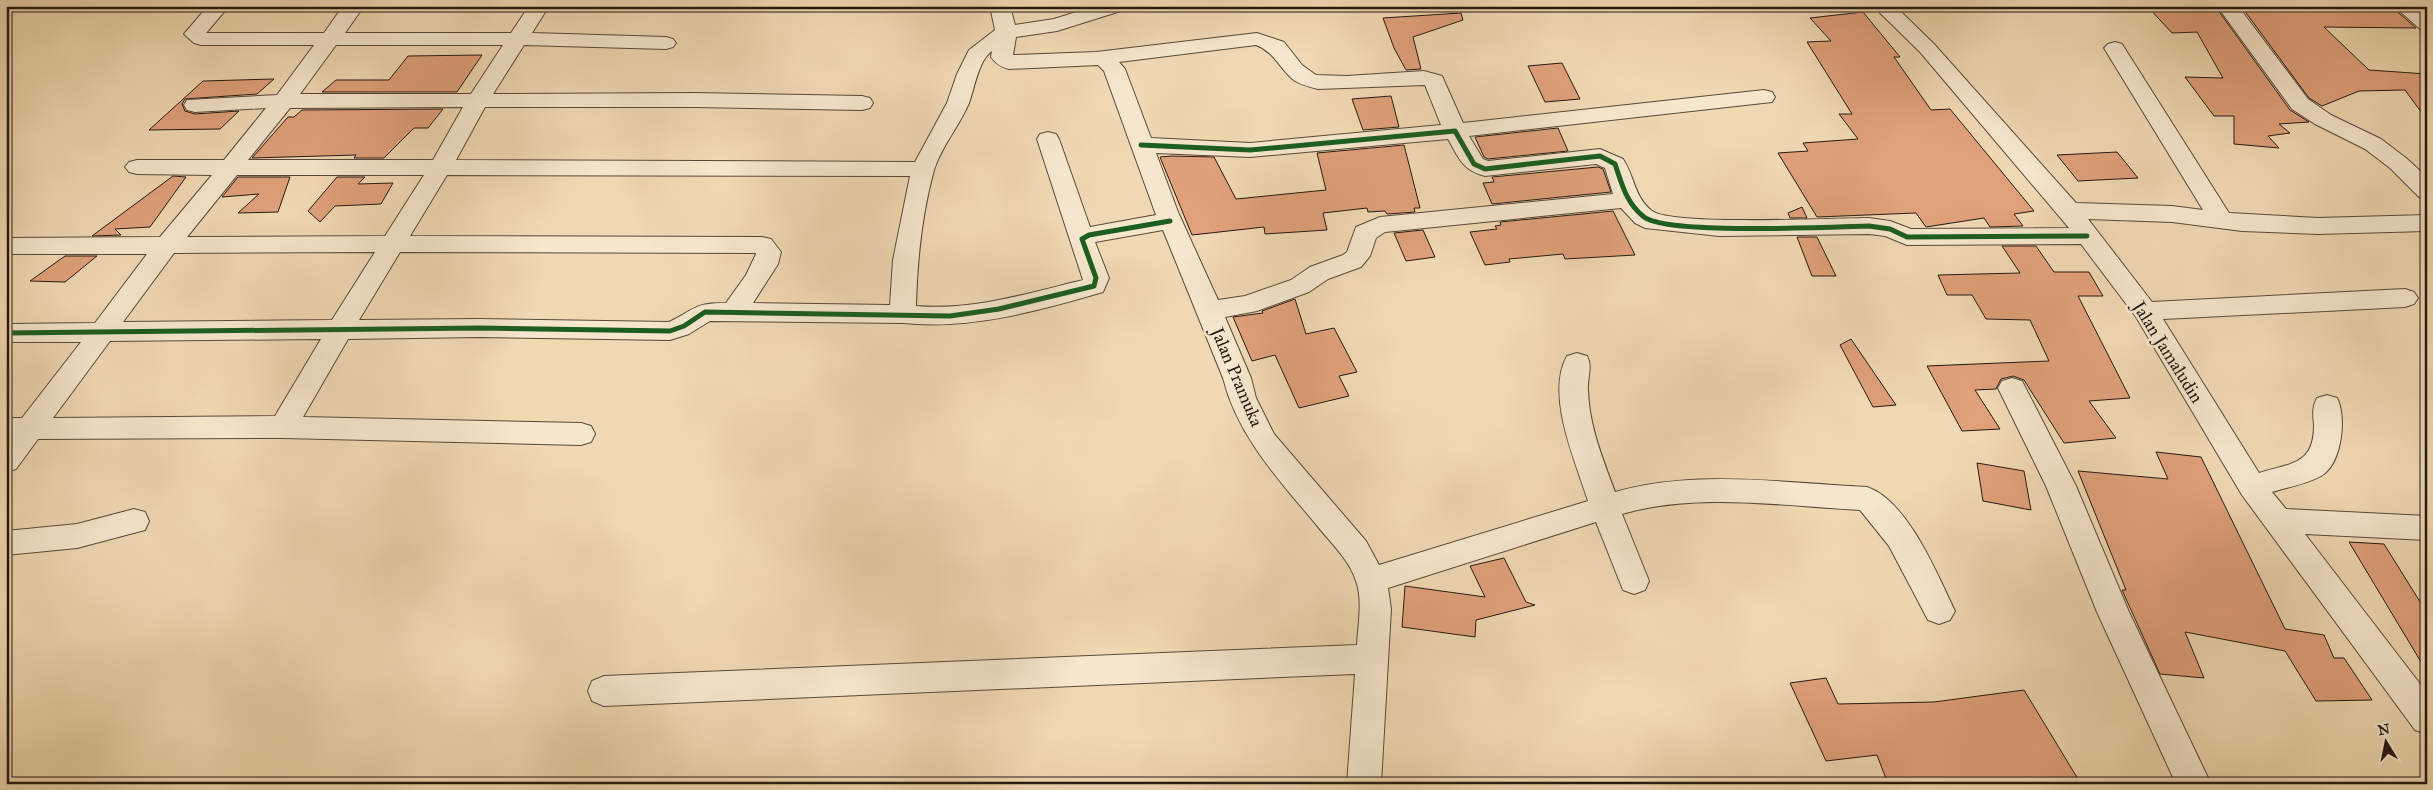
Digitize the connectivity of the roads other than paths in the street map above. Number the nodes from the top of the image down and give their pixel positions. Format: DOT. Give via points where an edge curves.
graph roads {
  1 [pos="218,6"];
  2 [pos="354,6"];
  3 [pos="539,6"];
  4 [pos="1000,6"];
  5 [pos="1117,6"];
  6 [pos="1883,6"];
  7 [pos="2227,6"];
  8 [pos="2404,6"];
  9 [pos="2427,25"];
  10 [pos="330,38"];
  11 [pos="518,39"];
  12 [pos="666,43"];
  13 [pos="1004,45"];
  14 [pos="2114,48"];
  15 [pos="1096,58"];
  16 [pos="1764,97"];
  17 [pos="284,101"];
  18 [pos="477,102"];
  19 [pos="862,103"];
  20 [pos="195,105"];
  21 [pos="1455,131"];
  22 [pos="1048,139"];
  23 [pos="1141,145"];
  24 [pos="441,166"];
  25 [pos="137,167"];
  26 [pos="231,168"];
  27 [pos="922,169"];
  28 [pos="2427,192"];
  29 [pos="1627,200"];
  30 [pos="2069,211"];
  31 [pos="1170,222"];
  32 [pos="2222,222"];
  33 [pos="2427,223"];
  34 [pos="2087,236"];
  35 [pos="1082,239"];
  36 [pos="395,244"];
  37 [pos="168,245"];
  38 [pos="6,246"];
  39 [pos="2405,298"];
  40 [pos="1209,310"];
  41 [pos="2145,311"];
  42 [pos="733,312"];
  43 [pos="903,314"];
  44 [pos="340,329"];
  45 [pos="6,333"];
  46 [pos="100,333"];
  47 [pos="1577,363"];
  48 [pos="2012,388"];
  49 [pos="2327,405"];
  50 [pos="284,426"];
  51 [pos="18,428"];
  52 [pos="581,434"];
  53 [pos="6,461"];
  54 [pos="2252,487"];
  55 [pos="1605,507"];
  56 [pos="2278,520"];
  57 [pos="134,521"];
  58 [pos="2427,528"];
  59 [pos="6,543"];
  60 [pos="1372,580"];
  61 [pos="1634,581"];
  62 [pos="1939,611"];
  63 [pos="1372,659"];
  64 [pos="604,691"];
  65 [pos="2427,719"];
  66 [pos="1364,784"];
  67 [pos="2194,784"];
  1 -- 10 [label="street" via="194,34 201,39"];
  2 -- 10 [label="street"];
  3 -- 11 [label="street"];
  4 -- 13 [label="street"];
  5 -- 13 [label="street"];
  6 -- 30 [label="street, Jalan Jamaludin" via="1927,48"];
  7 -- 28 [label="street" via="2300,104 2311,114 2386,152"];
  8 -- 9 [label="street"];
  10 -- 11 [label="street"];
  10 -- 17 [label="street"];
  11 -- 12 [label="street"];
  11 -- 18 [label="street"];
  13 -- 15 [label="street" via="1010,64"];
  13 -- 27 [label="street" via="987,43 975,57 958,103"];
  14 -- 32 [label="street"];
  15 -- 21 [label="street" via="1257,39 1269,41 1282,50 1295,72 1311,81 1343,83 1424,77 1434,81"];
  15 -- 23 [label="street, Jalan Pramuka" via="1105,60 1114,69"];
  16 -- 21 [label="street"];
  17 -- 18 [label="street"];
  17 -- 20 [label="street"];
  17 -- 26 [label="street"];
  18 -- 19 [label="street" via="694,100"];
  18 -- 24 [label="street"];
  21 -- 23 [label="street" via="1250,150"];
  21 -- 29 [label="street" via="1474,164 1485,169 1600,156 1608,159 1615,164"];
  22 -- 35 [label="street"];
  23 -- 31 [label="street, Jalan Pramuka"];
  24 -- 26 [label="street"];
  24 -- 27 [label="street"];
  24 -- 36 [label="street"];
  25 -- 26 [label="street"];
  26 -- 37 [label="street"];
  27 -- 43 [label="street" via="905,260"];
  29 -- 34 [label="street" via="1654,222 1719,228 1869,226 1890,229 1907,237"];
  29 -- 40 [label="street" via="1380,225 1365,232 1358,256 1352,261 1319,273 1300,286 1248,305"];
  30 -- 32 [label="street" via="2172,214"];
  30 -- 34 [label="street, Jalan Jamaludin"];
  31 -- 35 [label="street" via="1089,235"];
  31 -- 40 [label="street, Jalan Pramuka"];
  32 -- 33 [label="street" via="2318,226"];
  34 -- 41 [label="street, Jalan Jamaludin"];
  35 -- 43 [label="street" via="1096,278 1094,286 954,317 926,318"];
  36 -- 37 [label="street"];
  36 -- 42 [label="street" via="762,246 769,252 765,264"];
  36 -- 44 [label="street"];
  37 -- 38 [label="street"];
  37 -- 46 [label="street"];
  39 -- 41 [label="street"];
  40 -- 60 [label="street, Jalan Pramuka" via="1242,398 1264,441 1355,550"];
  41 -- 54 [label="street, Jalan Jamaludin"];
  42 -- 43 [label="street"];
  42 -- 44 [label="street" via="705,312 692,318 682,329 670,330"];
  44 -- 46 [label="street"];
  44 -- 50 [label="street"];
  45 -- 46 [label="street"];
  46 -- 51 [label="street"];
  47 -- 55 [label="street" via="1574,389 1578,426"];
  48 -- 67 [label="street" via="2061,486 2113,612"];
  49 -- 54 [label="street" via="2328,442 2312,468"];
  50 -- 51 [label="street"];
  50 -- 52 [label="street"];
  51 -- 53 [label="street"];
  54 -- 56 [label="street, Jalan Jamaludin"];
  55 -- 60 [label="street"];
  55 -- 61 [label="street"];
  55 -- 62 [label="street" via="1640,497 1696,490 1867,499 1882,512 1911,553"];
  56 -- 58 [label="street"];
  56 -- 65 [label="street, Jalan Jamaludin"];
  57 -- 59 [label="street" via="76,536"];
  60 -- 63 [label="street, Jalan Pramuka" via="1375,609"];
  63 -- 64 [label="street"];
  63 -- 66 [label="street, Jalan Pramuka"];
}
